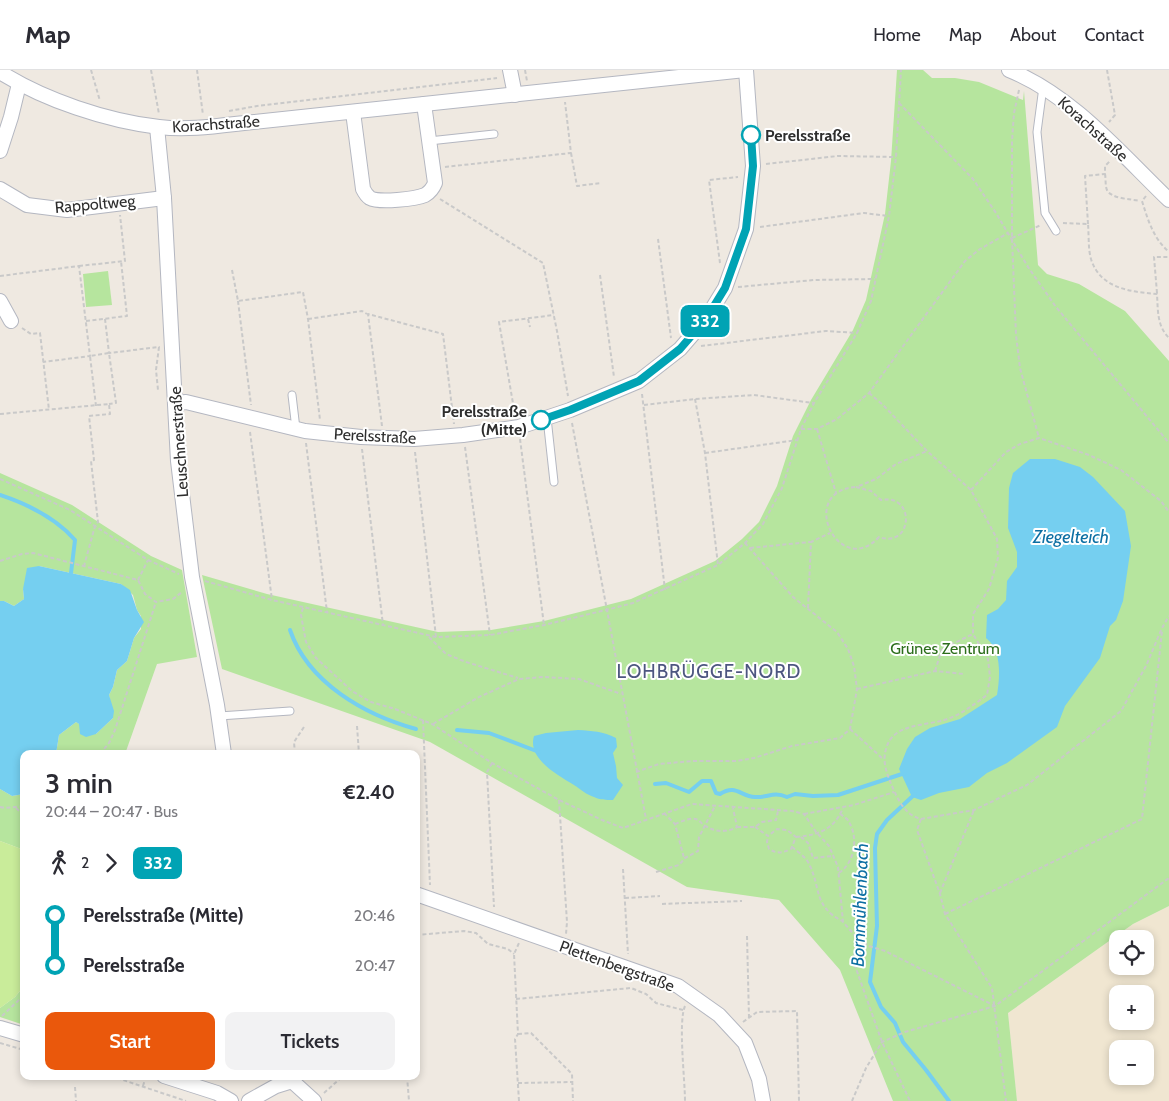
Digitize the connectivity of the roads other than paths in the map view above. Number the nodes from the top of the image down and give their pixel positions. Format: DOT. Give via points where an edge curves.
graph roads {
  1 [pos="745,70"];
  2 [pos="1008,70"];
  3 [pos="0,72"];
  4 [pos="713,72"];
  5 [pos="516,74"];
  6 [pos="19,84"];
  7 [pos="1044,87"];
  8 [pos="515,94"];
  9 [pos="424,104"];
  10 [pos="353,112"];
  11 [pos="160,127"];
  12 [pos="494,134"];
  13 [pos="429,141"];
  14 [pos="0,151"];
  15 [pos="0,189"];
  16 [pos="164,198"];
  17 [pos="1169,200"];
  18 [pos="1056,231"];
  19 [pos="0,302"];
  20 [pos="11,321"];
  21 [pos="292,395"];
  22 [pos="175,403"];
  23 [pos="547,418"];
  24 [pos="300,430"];
  25 [pos="554,482"];
  26 [pos="290,711"];
  27 [pos="219,716"];
  28 [pos="223,750"];
  29 [pos="420,895"];
  30 [pos="0,1028"];
  31 [pos="20,1034"];
  32 [pos="177,1080"];
  33 [pos="290,1080"];
  34 [pos="293,1080"];
  35 [pos="318,1098"];
  36 [pos="231,1101"];
  37 [pos="249,1101"];
  38 [pos="763,1101"];
  1 -- 4 [label="street, Korachstraße"];
  1 -- 23 [label="street, Perelsstraße" via="753,170 746,229 725,288 706,319 677,351 639,381"];
  2 -- 7 [label="street, Korachstraße"];
  3 -- 6 [label="street, Korachstraße"];
  4 -- 8 [label="street, Korachstraße"];
  5 -- 8 [label="street"];
  6 -- 11 [label="street, Korachstraße" via="104,116"];
  6 -- 14 [label="street"];
  7 -- 17 [label="street, Korachstraße" via="1099,133"];
  7 -- 18 [label="lane" via="1038,132 1047,206 1045,213"];
  8 -- 9 [label="street, Korachstraße"];
  9 -- 10 [label="street, Korachstraße"];
  9 -- 13 [label="street"];
  10 -- 11 [label="street, Korachstraße" via="204,128"];
  10 -- 13 [label="street" via="363,189 370,198 381,200 429,192 434,183"];
  11 -- 16 [label="street, Leuschnerstraße"];
  12 -- 13 [label="lane"];
  15 -- 16 [label="street, Rappoltweg" via="28,205 67,210"];
  16 -- 22 [label="street, Leuschnerstraße"];
  19 -- 20 [label="street"];
  21 -- 24 [label="lane"];
  22 -- 24 [label="street, Perelsstraße" via="186,402"];
  22 -- 27 [label="street, Leuschnerstraße" via="178,461 192,577"];
  23 -- 24 [label="street, Perelsstraße" via="519,427 414,439"];
  23 -- 25 [label="lane"];
  26 -- 27 [label="lane"];
  27 -- 28 [label="street, Leuschnerstraße"];
  29 -- 38 [label="street, Plettenbergstraße" via="678,986 720,1015 745,1043"];
  30 -- 31 [label="street"];
  32 -- 36 [label="street" via="217,1092"];
  33 -- 37 [label="street"];
  34 -- 35 [label="street"];
}
